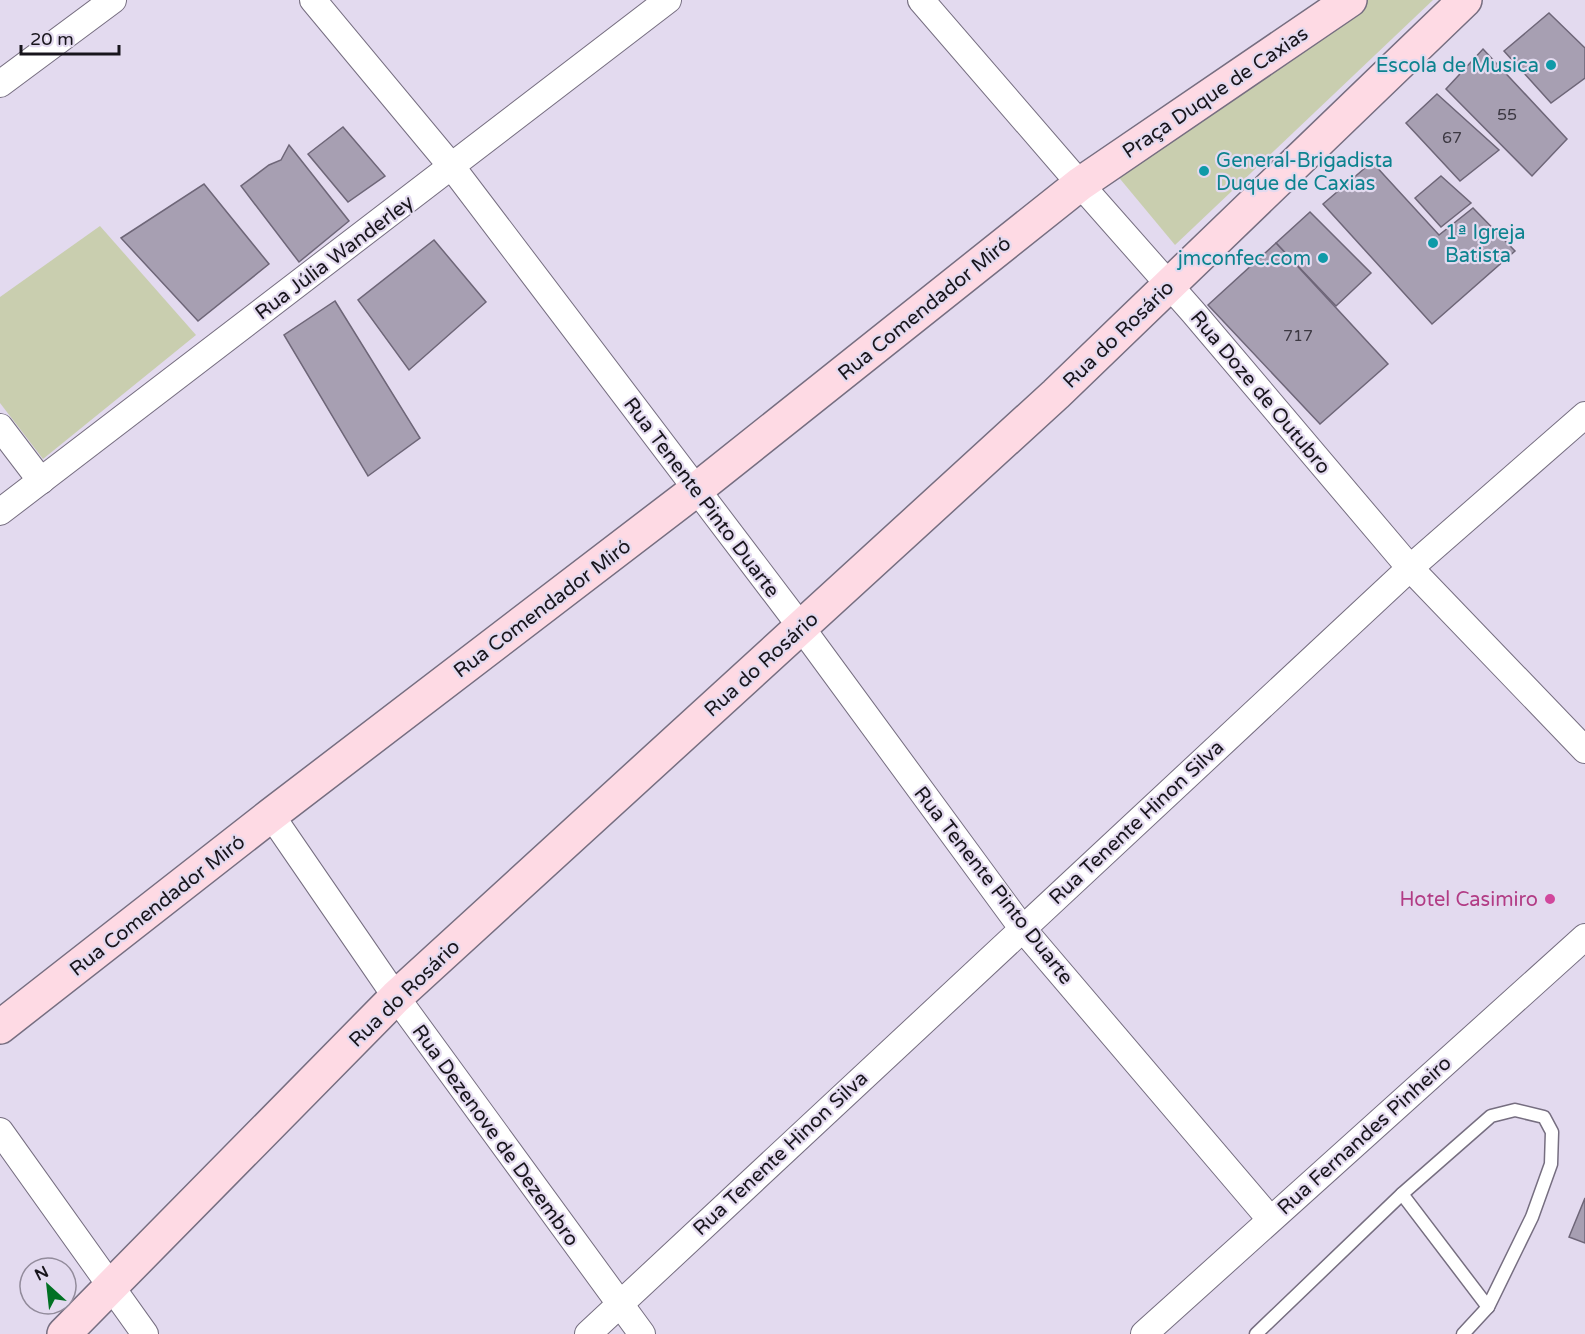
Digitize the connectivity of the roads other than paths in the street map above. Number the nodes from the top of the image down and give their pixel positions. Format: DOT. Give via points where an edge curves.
graph roads {
  1 [pos="113,0"];
  2 [pos="313,0"];
  3 [pos="668,0"];
  4 [pos="921,0"];
  5 [pos="1350,0"];
  6 [pos="1465,0"];
  7 [pos="0,84"];
  8 [pos="452,167"];
  9 [pos="1080,184"];
  10 [pos="1169,284"];
  11 [pos="1585,415"];
  12 [pos="0,427"];
  13 [pos="42,481"];
  14 [pos="697,489"];
  15 [pos="0,512"];
  16 [pos="1410,568"];
  17 [pos="801,627"];
  18 [pos="1585,750"];
  19 [pos="271,815"];
  20 [pos="1022,928"];
  21 [pos="1585,937"];
  22 [pos="396,997"];
  23 [pos="0,1027"];
  24 [pos="0,1131"];
  25 [pos="1402,1194"];
  26 [pos="1270,1219"];
  27 [pos="111,1285"];
  28 [pos="619,1304"];
  29 [pos="1488,1307"];
  30 [pos="64,1334"];
  31 [pos="144,1334"];
  32 [pos="588,1334"];
  33 [pos="642,1334"];
  34 [pos="1144,1334"];
  35 [pos="1256,1334"];
  36 [pos="1463,1334"];
  1 -- 7 [label="street"];
  2 -- 8 [label="street, Rua Tenente Pinto Duarte"];
  3 -- 8 [label="street, Rua Júlia Wanderley"];
  4 -- 9 [label="street, Rua Doze de Outubro"];
  5 -- 9 [label="main road, Praça Duque de Caxias"];
  6 -- 10 [label="main road, Rua do Rosário"];
  8 -- 13 [label="street, Rua Júlia Wanderley"];
  8 -- 14 [label="street, Rua Tenente Pinto Duarte"];
  9 -- 10 [label="street, Rua Doze de Outubro"];
  9 -- 14 [label="main road, Rua Comendador Miró"];
  10 -- 16 [label="street, Rua Doze de Outubro"];
  10 -- 17 [label="main road, Rua do Rosário" via="1056,394"];
  11 -- 16 [label="street, Rua Tenente Hinon Silva"];
  12 -- 13 [label="street"];
  13 -- 15 [label="street, Rua Júlia Wanderley"];
  14 -- 17 [label="street, Rua Tenente Pinto Duarte"];
  14 -- 19 [label="main road, Rua Comendador Miró"];
  16 -- 18 [label="street, Rua Doze de Outubro"];
  16 -- 20 [label="street, Rua Tenente Hinon Silva"];
  17 -- 20 [label="street, Rua Tenente Pinto Duarte"];
  17 -- 22 [label="main road, Rua do Rosário"];
  19 -- 22 [label="street, Rua Dezenove de Dezembro"];
  19 -- 23 [label="main road, Rua Comendador Miró"];
  20 -- 26 [label="street, Rua Tenente Pinto Duarte"];
  20 -- 28 [label="street, Rua Tenente Hinon Silva"];
  21 -- 26 [label="street, Rua Fernandes Pinheiro"];
  22 -- 27 [label="main road, Rua do Rosário"];
  22 -- 28 [label="street, Rua Dezenove de Dezembro"];
  24 -- 27 [label="street"];
  25 -- 29 [label="lane"];
  25 -- 29 [label="lane" via="1491,1116 1515,1110 1544,1116 1552,1132 1551,1164 1532,1216"];
  25 -- 35 [label="lane"];
  26 -- 34 [label="street, Rua Fernandes Pinheiro"];
  27 -- 30 [label="main road, Rua do Rosário"];
  27 -- 31 [label="street"];
  28 -- 32 [label="street, Rua Tenente Hinon Silva"];
  28 -- 33 [label="street, Rua Dezenove de Dezembro"];
  29 -- 36 [label="lane"];
}
